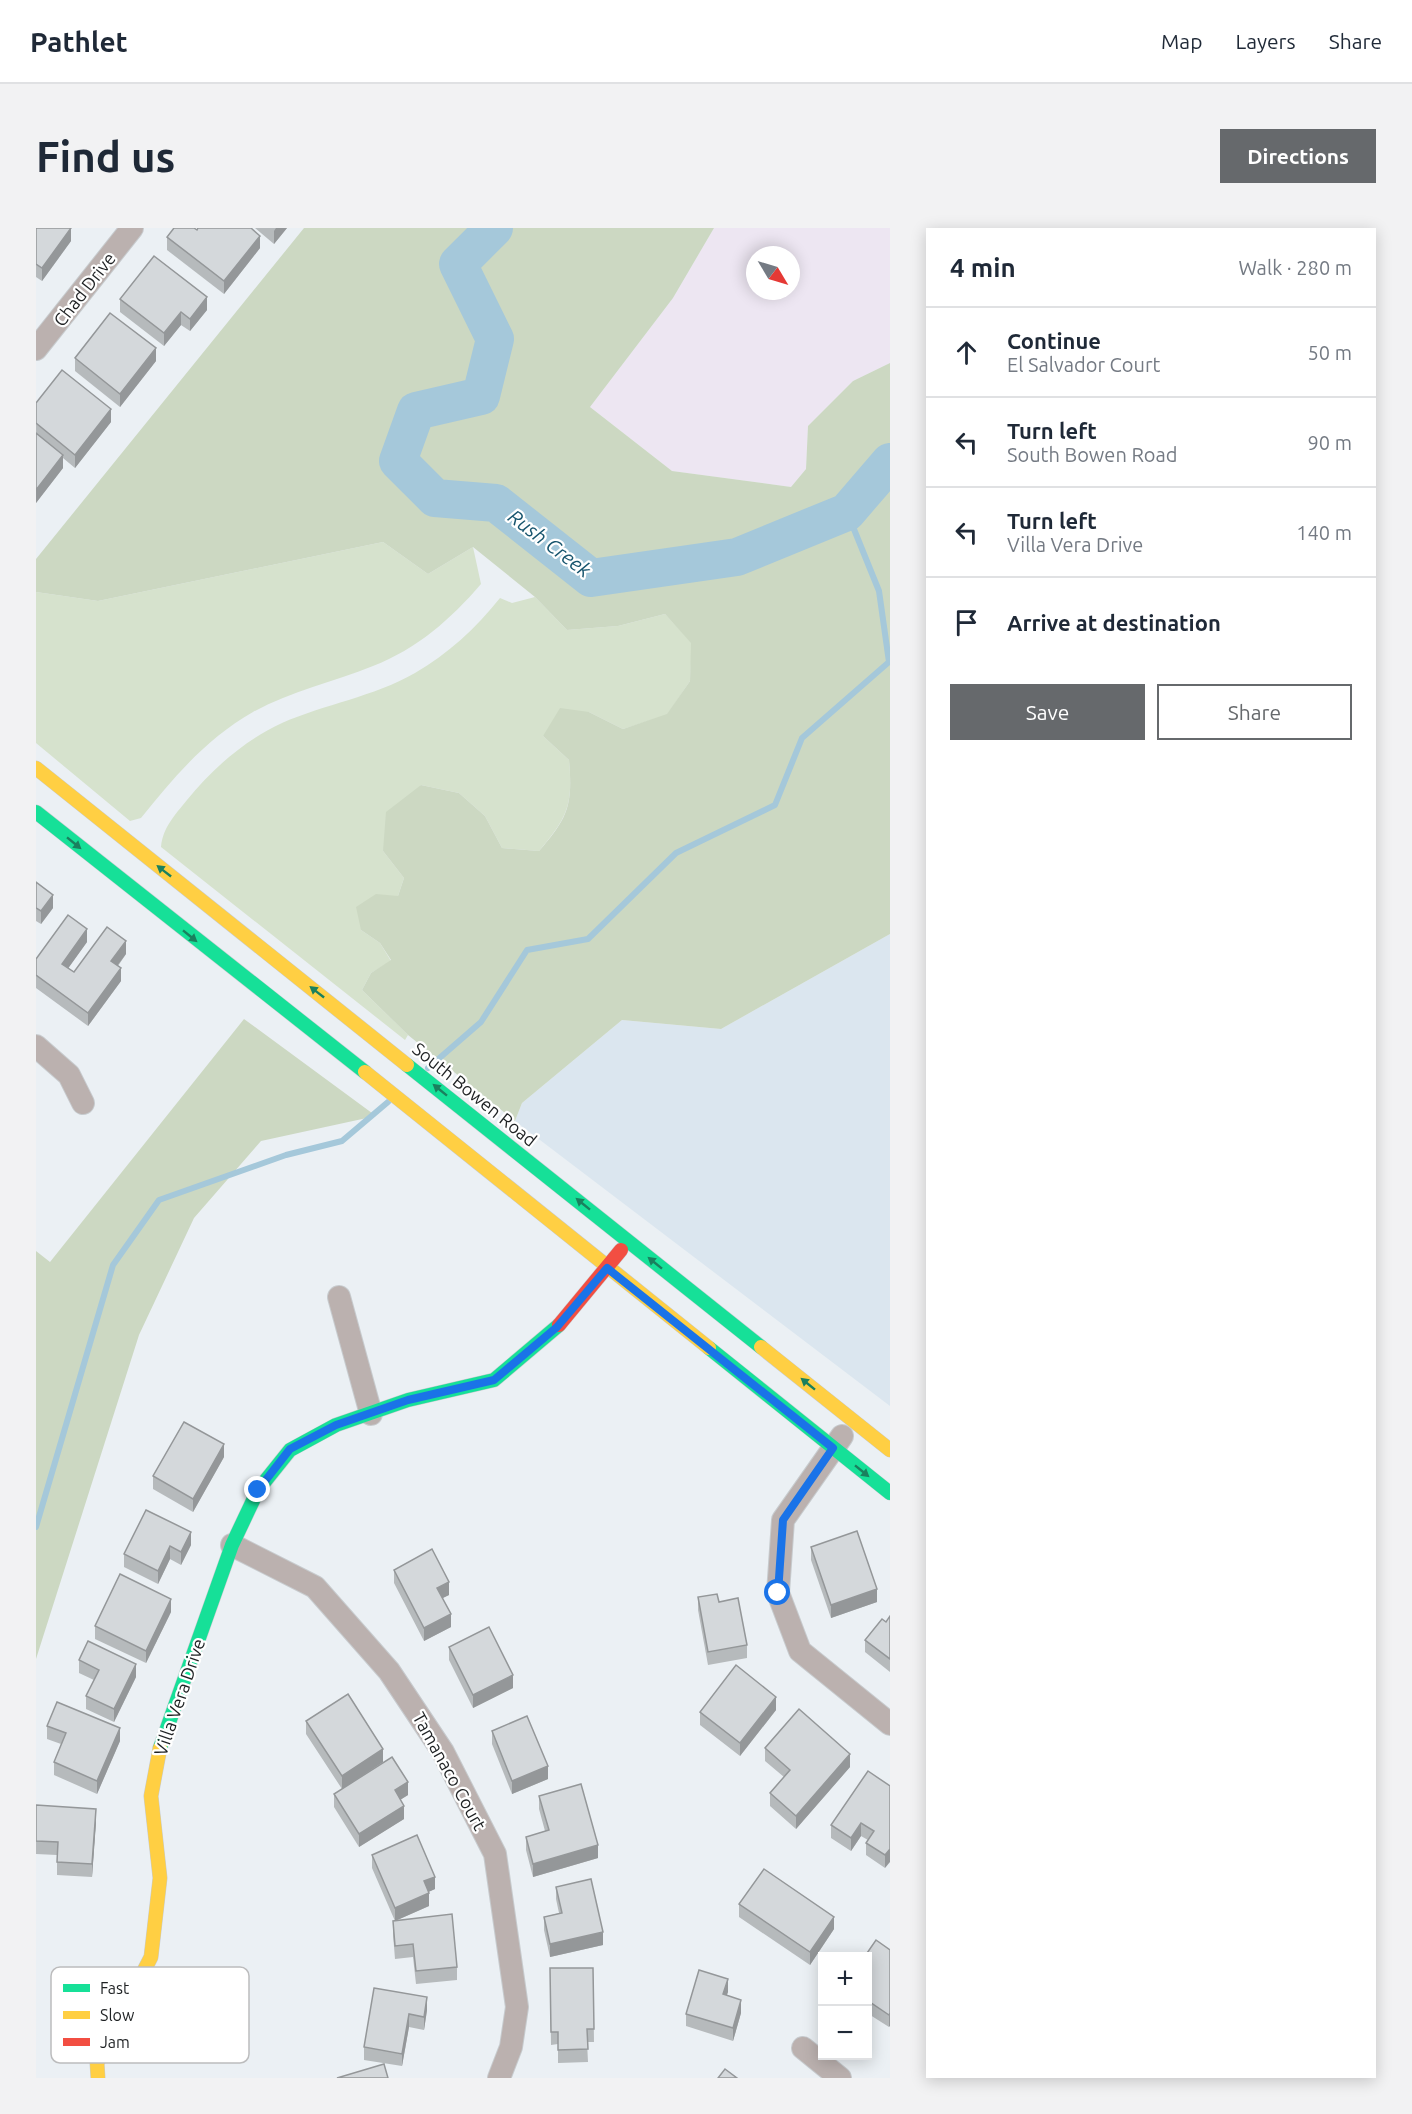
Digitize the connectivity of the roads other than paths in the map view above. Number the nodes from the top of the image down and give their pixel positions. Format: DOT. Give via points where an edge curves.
graph roads {
  1 [pos="132,228"];
  2 [pos="36,349"];
  3 [pos="36,768"];
  4 [pos="36,812"];
  5 [pos="36,1046"];
  6 [pos="83,1103"];
  7 [pos="628,1241"];
  8 [pos="607,1268"];
  9 [pos="339,1297"];
  10 [pos="371,1414"];
  11 [pos="854,1421"];
  12 [pos="833,1448"];
  13 [pos="890,1450"];
  14 [pos="890,1493"];
  15 [pos="232,1545"];
  16 [pos="890,1724"];
  17 [pos="146,1967"];
  18 [pos="803,2048"];
  19 [pos="97,2063"];
  20 [pos="98,2078"];
  21 [pos="498,2078"];
  22 [pos="840,2078"];
  1 -- 2 [label="street, Chad Drive"];
  7 -- 3 [label="main road, South Bowen Road, one-way"];
  4 -- 8 [label="main road, one-way"];
  5 -- 6 [label="street" via="69,1075"];
  7 -- 8 [label="main road, Villa Vera Drive"];
  11 -- 7 [label="main road, South Bowen Road, one-way"];
  8 -- 10 [label="main road, Villa Vera Drive" via="557,1327 494,1380 408,1400"];
  8 -- 12 [label="main road"];
  9 -- 10 [label="street"];
  10 -- 15 [label="main road, Villa Vera Drive" via="336,1425 290,1449 258,1490"];
  11 -- 12 [label="street"];
  11 -- 13 [label="main road, South Bowen Road"];
  12 -- 14 [label="main road, one-way"];
  12 -- 16 [label="street" via="783,1520 778,1593 800,1651"];
  15 -- 17 [label="main road, Villa Vera Drive" via="157,1755 151,1796 160,1878 151,1957"];
  15 -- 21 [label="street, Tamanaco Court" via="315,1587 389,1671 443,1752 495,1854 518,2007 511,2047"];
  18 -- 22 [label="street"];
  19 -- 20 [label="main road, Villa Vera Drive"];
}
